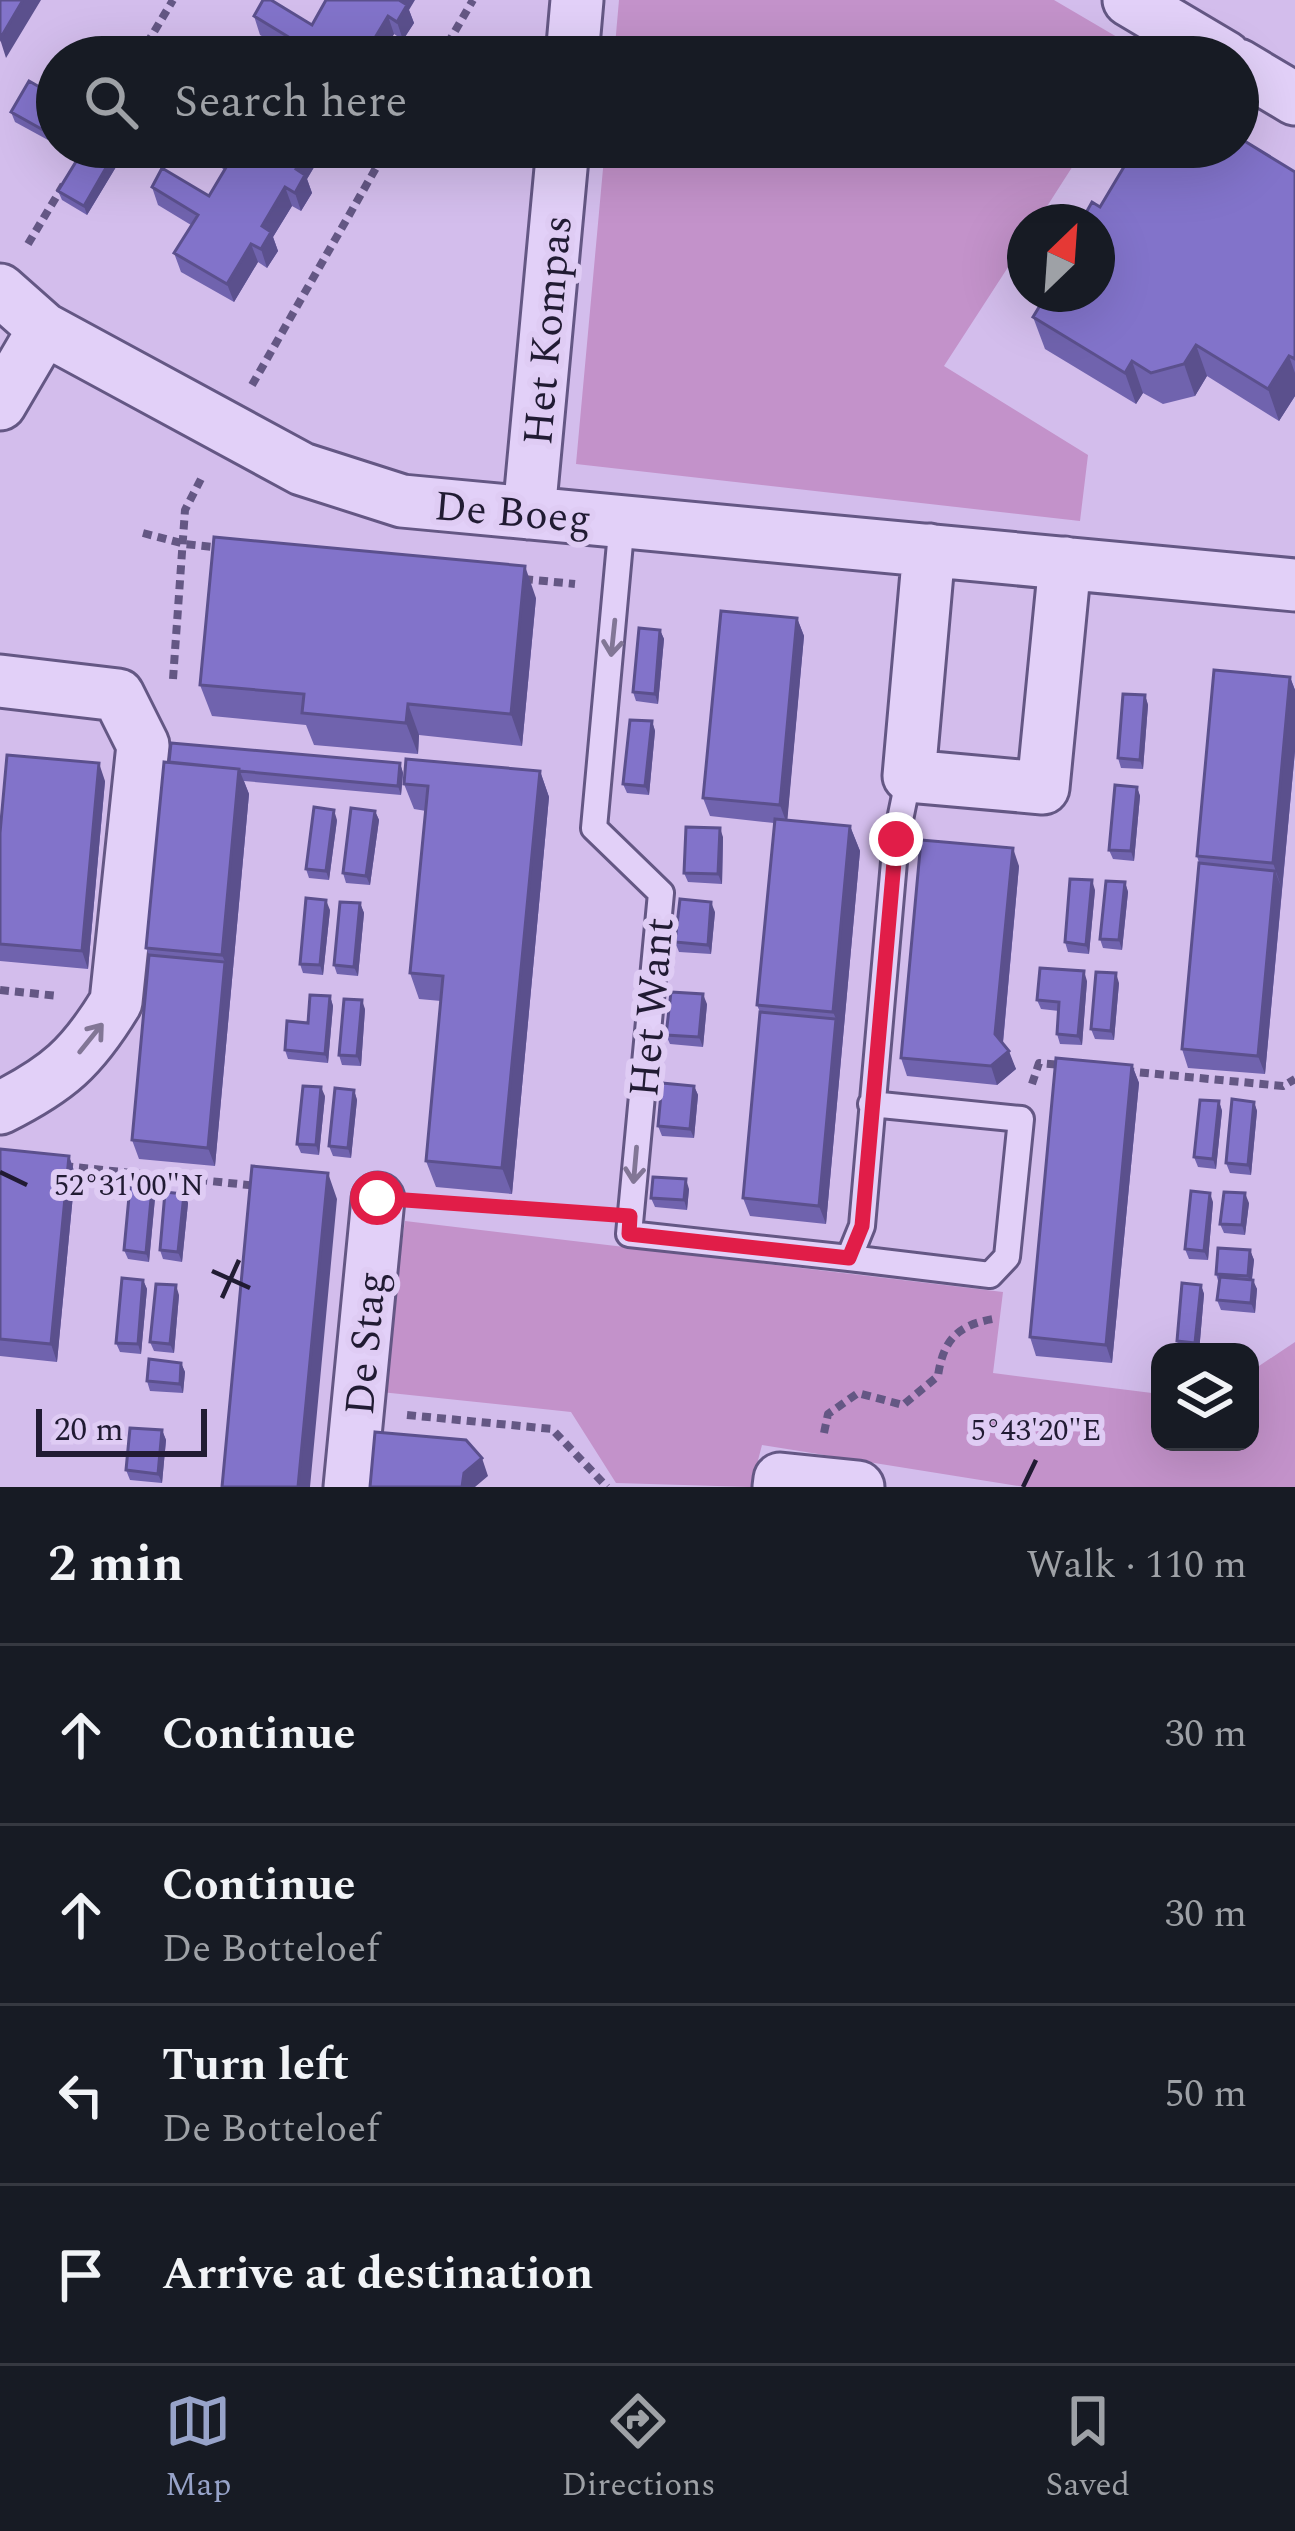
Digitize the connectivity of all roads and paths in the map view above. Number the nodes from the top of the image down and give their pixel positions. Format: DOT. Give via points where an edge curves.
graph roads {
  1 [pos="173,0"];
  2 [pos="473,0"];
  3 [pos="577,0"];
  4 [pos="1129,0"];
  5 [pos="1208,31"];
  6 [pos="152,36"];
  7 [pos="452,36"];
  8 [pos="574,36"];
  9 [pos="1259,77"];
  10 [pos="1295,99"];
  11 [pos="73,168"];
  12 [pos="561,168"];
  13 [pos="0,290"];
  14 [pos="44,328"];
  15 [pos="0,404"];
  16 [pos="529,512"];
  17 [pos="622,521"];
  18 [pos="143,533"];
  19 [pos="231,549"];
  20 [pos="928,550"];
  21 [pos="1065,563"];
  22 [pos="504,577"];
  23 [pos="1295,585"];
  24 [pos="618,589"];
  25 [pos="0,681"];
  26 [pos="910,776"];
  27 [pos="1083,1067"];
  28 [pos="1106,1069"];
  29 [pos="1295,1079"];
  30 [pos="872,1103"];
  31 [pos="0,1108"];
  32 [pos="1021,1118"];
  33 [pos="47,1164"];
  34 [pos="260,1186"];
  35 [pos="377,1198"];
  36 [pos="630,1225"];
  37 [pos="1007,1257"];
  38 [pos="849,1258"];
  39 [pos="357,1410"];
  40 [pos="817,1485"];
  41 [pos="350,1487"];
  42 [pos="607,1487"];
  1 -- 6 [label="path"];
  2 -- 7 [label="path"];
  3 -- 8 [label="street"];
  4 -- 5 [label="street"];
  9 -- 10 [label="street"];
  11 -- 13 [label="path"];
  12 -- 16 [label="street, Het Kompas"];
  13 -- 14 [label="street, De Boeg"];
  14 -- 15 [label="street"];
  14 -- 16 [label="street, De Boeg" via="302,469 402,501"];
  16 -- 17 [label="street, De Boeg"];
  17 -- 20 [label="street, De Boeg"];
  17 -- 24 [label="lane, Het Want"];
  18 -- 19 [label="path"];
  20 -- 21 [label="street, De Boeg"];
  20 -- 26 [label="street"];
  21 -- 23 [label="street, De Boeg"];
  21 -- 26 [label="street" via="1043,788"];
  22 -- 24 [label="path"];
  24 -- 36 [label="lane, Het Want, one-way" via="594,828 661,893"];
  31 -- 25 [label="street, one-way" via="50,1083 116,1002 143,745 118,695"];
  26 -- 30 [label="lane" via="896,839"];
  27 -- 32 [label="path" via="1039,1063"];
  28 -- 29 [label="path" via="1283,1086"];
  30 -- 32 [label="lane"];
  30 -- 38 [label="lane" via="862,1226"];
  32 -- 37 [label="lane"];
  33 -- 34 [label="path"];
  35 -- 36 [label="path"];
  35 -- 39 [label="street, De Stag"];
  36 -- 38 [label="lane"];
  37 -- 38 [label="lane" via="990,1275"];
  37 -- 40 [label="path" via="1000,1318 966,1324 942,1348 938,1376 903,1405 858,1394 828,1414"];
  39 -- 41 [label="street, De Stag"];
  39 -- 42 [label="path" via="552,1429"];
}
